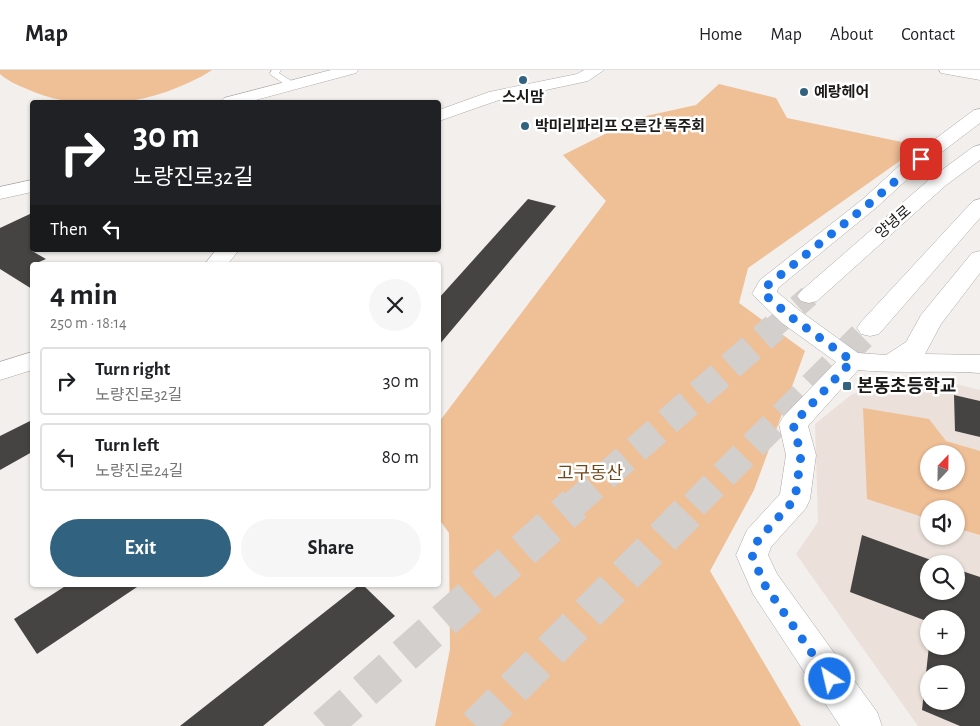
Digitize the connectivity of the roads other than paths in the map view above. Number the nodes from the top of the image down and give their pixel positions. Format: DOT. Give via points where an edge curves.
graph roads {
  1 [pos="277,70"];
  2 [pos="350,70"];
  3 [pos="596,70"];
  4 [pos="952,70"];
  5 [pos="980,74"];
  6 [pos="980,82"];
  7 [pos="293,86"];
  8 [pos="238,100"];
  9 [pos="980,114"];
  10 [pos="441,115"];
  11 [pos="980,151"];
  12 [pos="30,186"];
  13 [pos="0,193"];
  14 [pos="980,205"];
  15 [pos="226,252"];
  16 [pos="980,258"];
  17 [pos="218,262"];
  18 [pos="808,296"];
  19 [pos="870,328"];
  20 [pos="852,361"];
  21 [pos="30,362"];
  22 [pos="891,364"];
  23 [pos="980,364"];
  24 [pos="0,371"];
  25 [pos="863,726"];
  1 -- 7 [label="lane" via="274,73"];
  2 -- 7 [label="street"];
  3 -- 10 [label="street" via="582,78 495,96"];
  4 -- 5 [label="street"];
  4 -- 6 [label="street"];
  7 -- 8 [label="street"];
  9 -- 20 [label="street" via="906,170 768,285 764,294"];
  11 -- 18 [label="street, 양녕로" via="938,182"];
  12 -- 13 [label="street"];
  14 -- 19 [label="street"];
  15 -- 17 [label="street"];
  16 -- 22 [label="street" via="930,321 916,348"];
  20 -- 22 [label="street"];
  20 -- 25 [label="street" via="793,424 801,455 795,499 758,540 752,555 764,584"];
  21 -- 24 [label="street"];
  22 -- 23 [label="street"];
}
